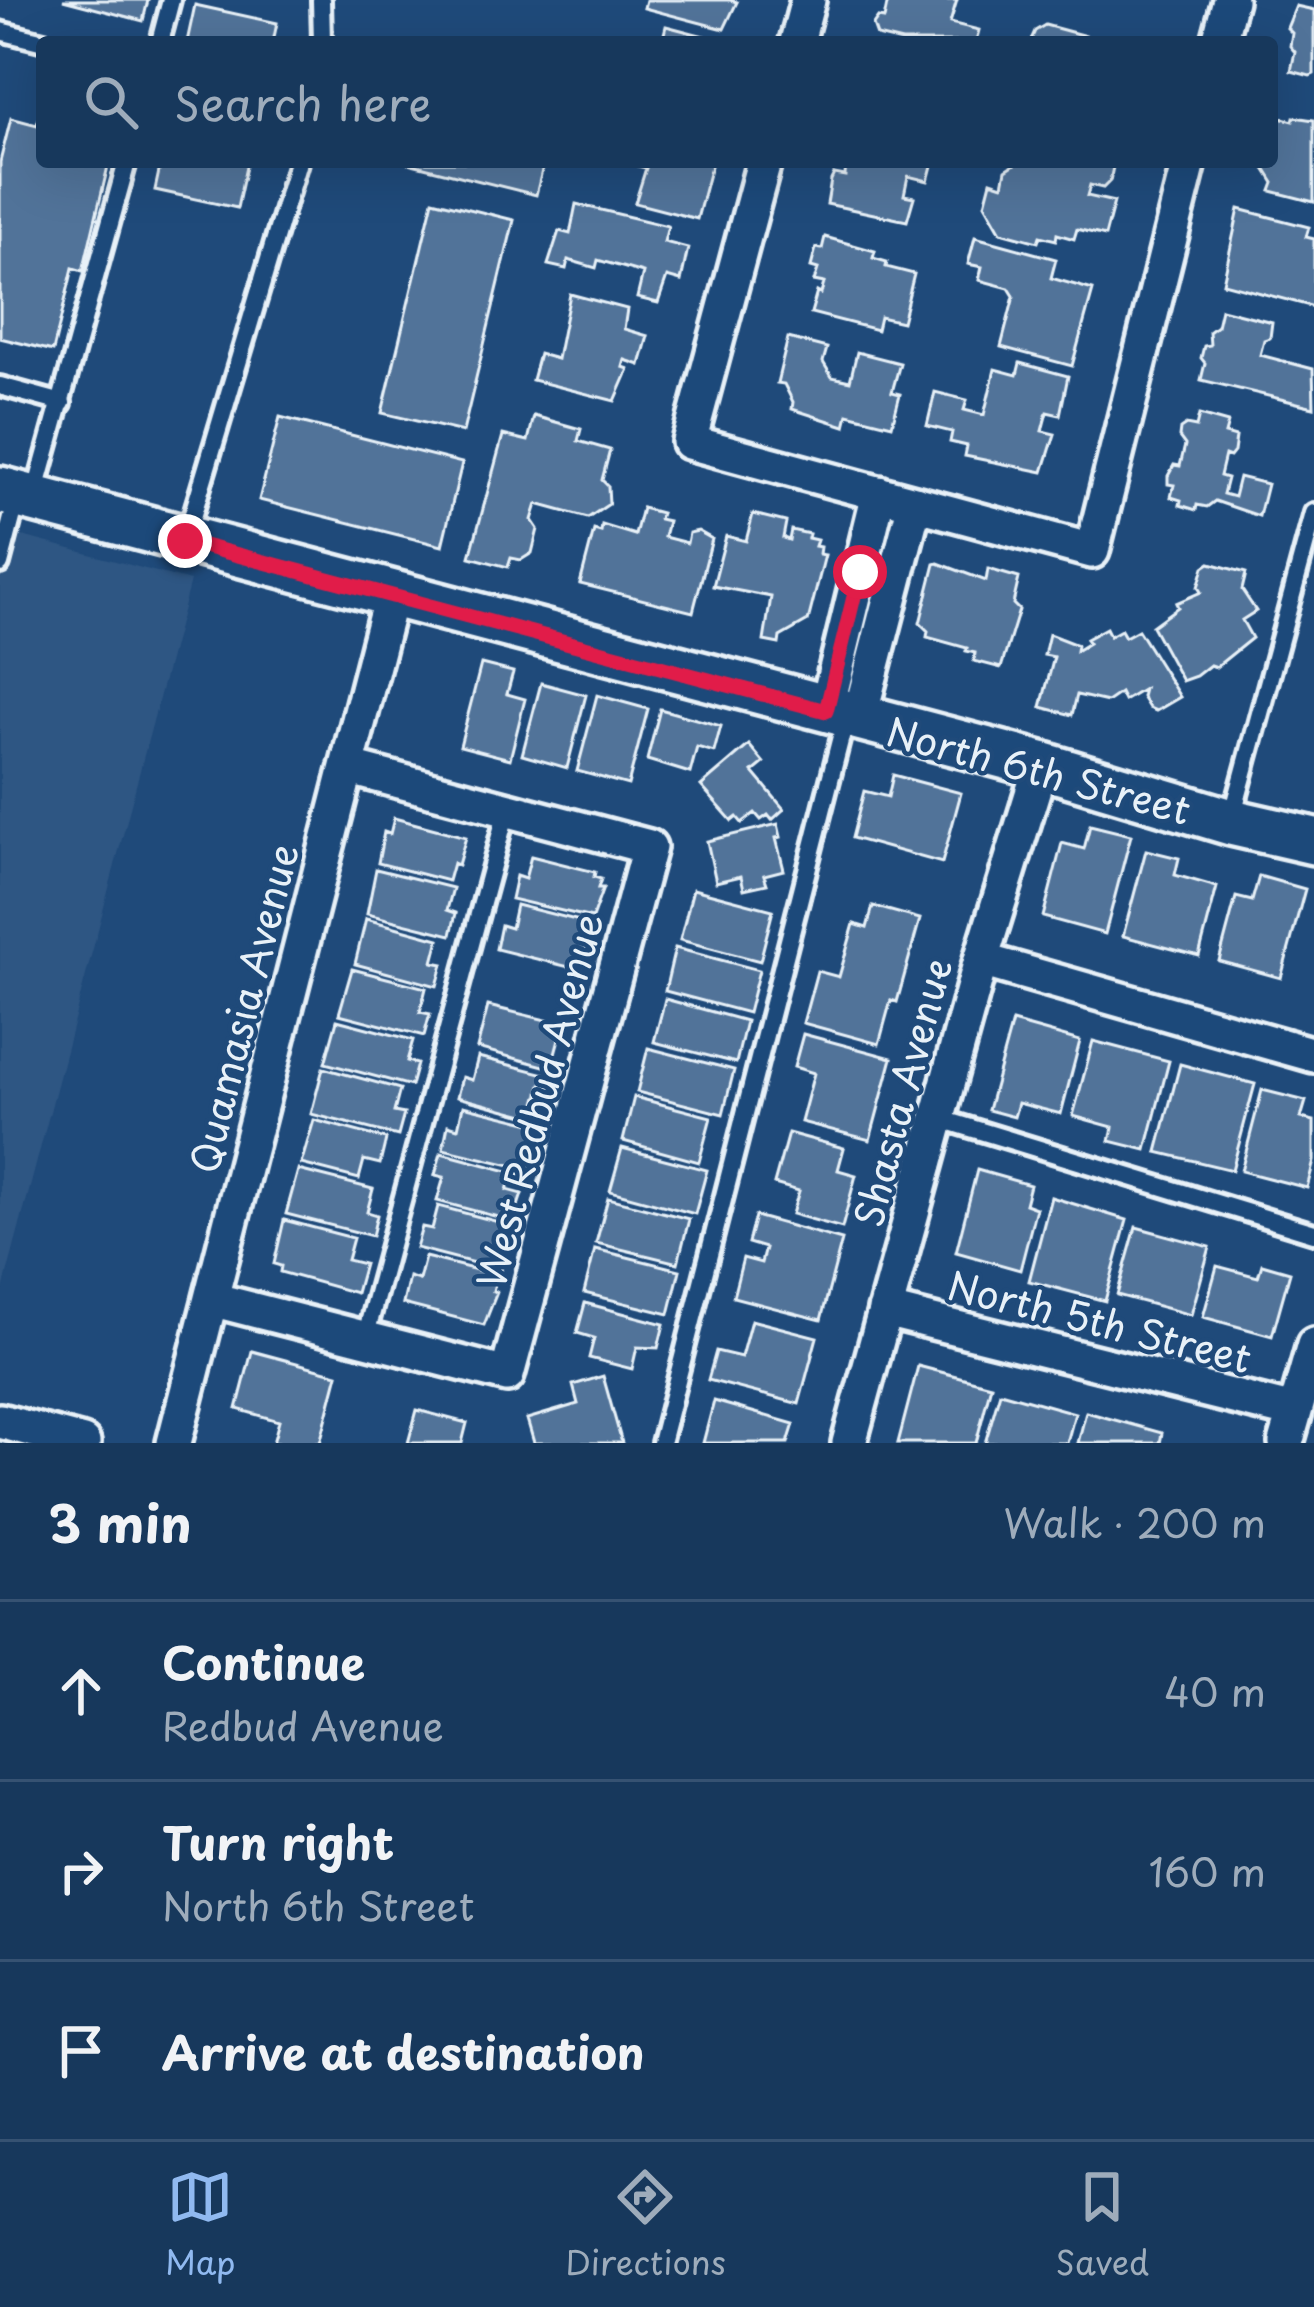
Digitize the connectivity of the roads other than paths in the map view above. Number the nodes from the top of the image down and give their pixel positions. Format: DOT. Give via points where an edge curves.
graph roads {
  1 [pos="171,0"];
  2 [pos="321,0"];
  3 [pos="808,0"];
  4 [pos="1230,0"];
  5 [pos="0,31"];
  6 [pos="162,36"];
  7 [pos="322,36"];
  8 [pos="798,36"];
  9 [pos="1221,36"];
  10 [pos="36,40"];
  11 [pos="125,168"];
  12 [pos="296,168"];
  13 [pos="762,168"];
  14 [pos="1188,168"];
  15 [pos="0,386"];
  16 [pos="62,403"];
  17 [pos="879,494"];
  18 [pos="17,495"];
  19 [pos="915,503"];
  20 [pos="1314,513"];
  21 [pos="185,541"];
  22 [pos="1,557"];
  23 [pos="391,595"];
  24 [pos="852,604"];
  25 [pos="886,614"];
  26 [pos="844,716"];
  27 [pos="1041,765"];
  28 [pos="347,767"];
  29 [pos="507,810"];
  30 [pos="1231,822"];
  31 [pos="1314,841"];
  32 [pos="981,960"];
  33 [pos="1314,1054"];
  34 [pos="938,1118"];
  35 [pos="1314,1233"];
  36 [pos="211,1298"];
  37 [pos="885,1310"];
  38 [pos="365,1338"];
  39 [pos="1314,1345"];
  40 [pos="0,1421"];
  41 [pos="1290,1428"];
  42 [pos="83,1443"];
  43 [pos="174,1443"];
  44 [pos="661,1443"];
  45 [pos="849,1443"];
  1 -- 6 [label="lane"];
  2 -- 7 [label="lane"];
  3 -- 8 [label="street"];
  4 -- 9 [label="street"];
  5 -- 10 [label="lane"];
  11 -- 16 [label="lane"];
  12 -- 21 [label="lane"];
  13 -- 17 [label="street" via="689,442"];
  14 -- 19 [label="street" via="1092,551"];
  15 -- 16 [label="lane"];
  16 -- 18 [label="lane"];
  17 -- 19 [label="street"];
  17 -- 24 [label="street"];
  18 -- 21 [label="street, North 6th Street"];
  18 -- 22 [label="lane"];
  19 -- 25 [label="street"];
  20 -- 30 [label="lane"];
  21 -- 23 [label="street, North 6th Street"];
  23 -- 26 [label="street, North 6th Street"];
  23 -- 28 [label="street, Quamasia Avenue"];
  24 -- 25 [label="street"];
  24 -- 26 [label="street"];
  25 -- 26 [label="street"];
  26 -- 27 [label="street, North 6th Street"];
  26 -- 44 [label="lane"];
  27 -- 30 [label="street, North 6th Street"];
  27 -- 32 [label="street, Shasta Avenue"];
  28 -- 29 [label="street"];
  28 -- 36 [label="street, Quamasia Avenue"];
  29 -- 38 [label="lane"];
  29 -- 38 [label="street, West Redbud Avenue" via="649,847 507,1375"];
  30 -- 31 [label="street, North 6th Street"];
  32 -- 33 [label="street"];
  32 -- 34 [label="street, Shasta Avenue"];
  34 -- 35 [label="lane"];
  34 -- 37 [label="street, Shasta Avenue"];
  36 -- 38 [label="street"];
  36 -- 43 [label="street, Quamasia Avenue"];
  37 -- 41 [label="street, North 5th Street"];
  37 -- 45 [label="street, Shasta Avenue"];
  39 -- 41 [label="street"];
  40 -- 42 [label="street"];
}
